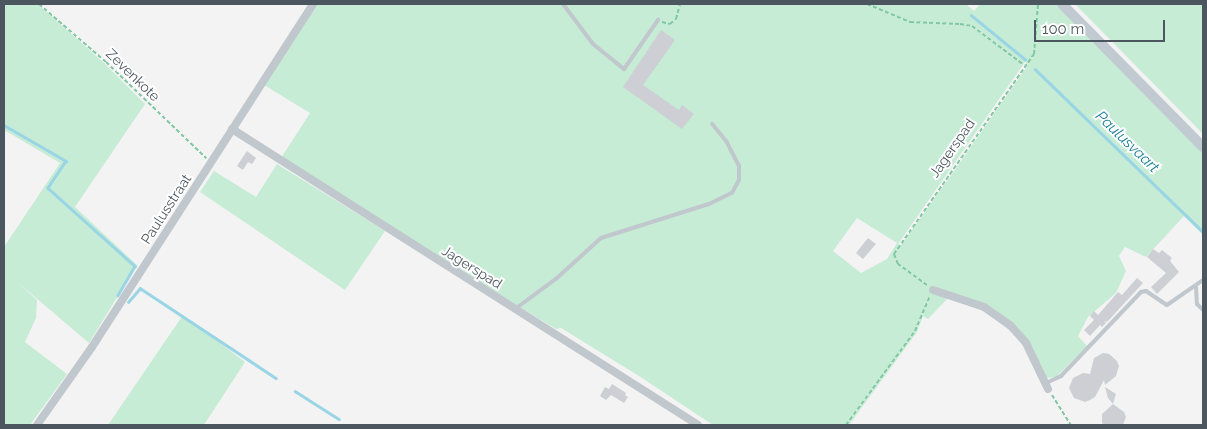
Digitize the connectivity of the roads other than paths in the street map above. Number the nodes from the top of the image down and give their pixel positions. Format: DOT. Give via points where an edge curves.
graph roads {
  1 [pos="313,4"];
  2 [pos="563,4"];
  3 [pos="1062,4"];
  4 [pos="658,20"];
  5 [pos="712,124"];
  6 [pos="232,130"];
  7 [pos="1203,147"];
  8 [pos="1203,280"];
  9 [pos="1196,288"];
  10 [pos="933,290"];
  11 [pos="515,309"];
  12 [pos="1203,310"];
  13 [pos="1047,386"];
  14 [pos="37,425"];
  15 [pos="698,425"];
  1 -- 6 [label="street, Paulusstraat"];
  2 -- 4 [label="lane" via="593,44 624,69"];
  3 -- 7 [label="street"];
  5 -- 11 [label="lane" via="740,166 739,180 732,193 709,204 601,238 557,278"];
  6 -- 11 [label="street, Jagerspad"];
  6 -- 14 [label="street, Paulusstraat" via="87,354"];
  8 -- 9 [label="lane"];
  9 -- 12 [label="lane" via="1197,304"];
  9 -- 13 [label="lane" via="1167,306 1149,292 1141,292 1061,376"];
  10 -- 13 [label="street" via="984,307 1010,325 1026,343"];
  11 -- 15 [label="street, Jagerspad"];
}
